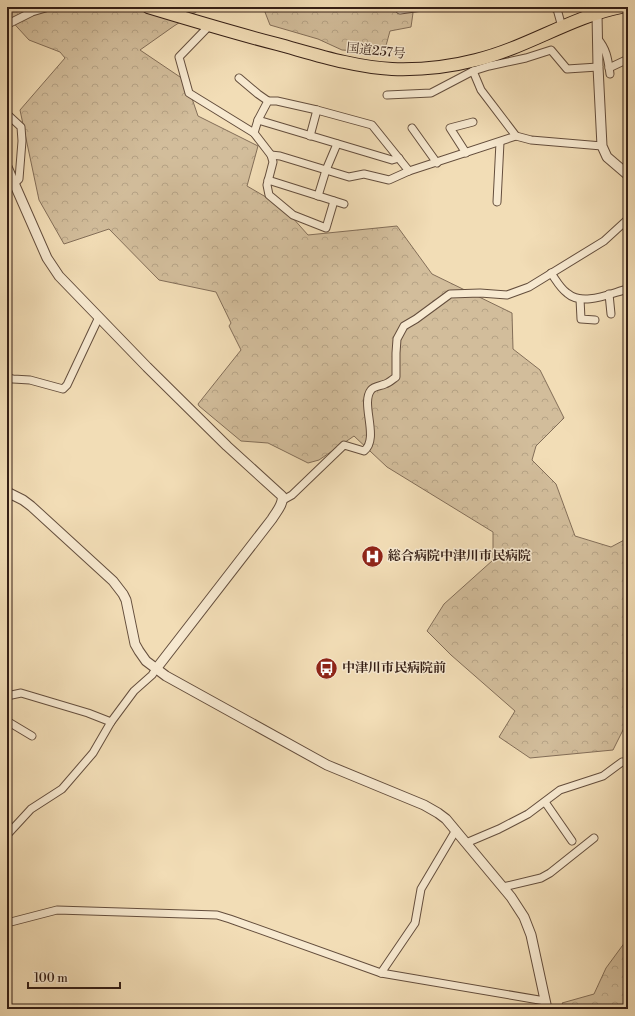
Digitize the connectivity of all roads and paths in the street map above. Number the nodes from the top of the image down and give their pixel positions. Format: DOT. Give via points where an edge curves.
graph roads {
  1 [pos="49,7"];
  2 [pos="148,7"];
  3 [pos="422,7"];
  4 [pos="552,7"];
  5 [pos="621,7"];
  6 [pos="400,10"];
  7 [pos="598,11"];
  8 [pos="7,23"];
  9 [pos="209,26"];
  10 [pos="562,27"];
  11 [pos="597,38"];
  12 [pos="628,59"];
  13 [pos="598,67"];
  14 [pos="473,71"];
  15 [pos="239,78"];
  16 [pos="387,95"];
  17 [pos="268,101"];
  18 [pos="316,110"];
  19 [pos="7,114"];
  20 [pos="258,120"];
  21 [pos="473,122"];
  22 [pos="412,128"];
  23 [pos="254,133"];
  24 [pos="310,136"];
  25 [pos="516,136"];
  26 [pos="500,142"];
  27 [pos="337,144"];
  28 [pos="602,146"];
  29 [pos="466,153"];
  30 [pos="271,155"];
  31 [pos="399,158"];
  32 [pos="436,162"];
  33 [pos="7,167"];
  34 [pos="326,170"];
  35 [pos="409,171"];
  36 [pos="628,175"];
  37 [pos="268,180"];
  38 [pos="14,184"];
  39 [pos="318,196"];
  40 [pos="334,201"];
  41 [pos="497,202"];
  42 [pos="344,204"];
  43 [pos="628,219"];
  44 [pos="551,273"];
  45 [pos="628,289"];
  46 [pos="609,294"];
  47 [pos="580,299"];
  48 [pos="611,314"];
  49 [pos="99,317"];
  50 [pos="595,320"];
  51 [pos="7,378"];
  52 [pos="7,492"];
  53 [pos="283,500"];
  54 [pos="156,669"];
  55 [pos="7,696"];
  56 [pos="7,721"];
  57 [pos="111,722"];
  58 [pos="32,736"];
  59 [pos="622,762"];
  60 [pos="545,802"];
  61 [pos="456,830"];
  62 [pos="7,835"];
  63 [pos="594,838"];
  64 [pos="572,841"];
  65 [pos="466,843"];
  66 [pos="503,887"];
  67 [pos="7,923"];
  68 [pos="381,973"];
  69 [pos="546,1005"];
  1 -- 8 [label="street"];
  2 -- 9 [label="highway, 国道257号"];
  3 -- 6 [label="street"];
  4 -- 10 [label="street" via="557,9"];
  5 -- 7 [label="highway, 国道257号"];
  7 -- 10 [label="highway, 国道257号"];
  7 -- 11 [label="street"];
  9 -- 10 [label="highway, 国道257号" via="338,61 392,69 449,66 478,60"];
  9 -- 23 [label="street" via="179,57 189,93"];
  11 -- 12 [label="street" via="607,53 610,71"];
  11 -- 13 [label="street"];
  13 -- 14 [label="street" via="568,69 551,50"];
  13 -- 28 [label="street"];
  14 -- 16 [label="street" via="431,93"];
  14 -- 25 [label="street" via="481,90"];
  15 -- 17 [label="street"];
  17 -- 18 [label="street"];
  17 -- 20 [label="street"];
  18 -- 24 [label="street"];
  18 -- 31 [label="street" via="372,125"];
  19 -- 38 [label="street" via="21,127 19,179"];
  20 -- 23 [label="street"];
  20 -- 24 [label="street"];
  21 -- 29 [label="street" via="450,128"];
  22 -- 32 [label="street"];
  23 -- 30 [label="street"];
  24 -- 27 [label="street"];
  25 -- 26 [label="street"];
  25 -- 28 [label="street" via="531,140"];
  26 -- 29 [label="street"];
  26 -- 41 [label="street"];
  27 -- 31 [label="street" via="392,160"];
  27 -- 34 [label="street"];
  28 -- 36 [label="street" via="607,157"];
  29 -- 32 [label="street"];
  30 -- 34 [label="street"];
  30 -- 37 [label="street" via="273,162"];
  31 -- 35 [label="street"];
  32 -- 35 [label="street"];
  33 -- 38 [label="street"];
  34 -- 35 [label="street" via="349,176 364,174 389,180"];
  34 -- 39 [label="street"];
  37 -- 39 [label="street"];
  37 -- 40 [label="street" via="266,185 269,195 293,216 326,228"];
  38 -- 49 [label="street" via="53,268 68,287"];
  39 -- 40 [label="street"];
  40 -- 42 [label="street"];
  43 -- 44 [label="street" via="604,241"];
  44 -- 47 [label="street" via="568,295"];
  44 -- 53 [label="street" via="529,287 507,295 450,294 404,326 397,339 396,377 371,390 369,396 368,448 364,451 344,446 292,496"];
  45 -- 46 [label="street"];
  46 -- 47 [label="street"];
  46 -- 48 [label="street"];
  47 -- 50 [label="street" via="581,319"];
  49 -- 51 [label="street" via="63,389 30,380"];
  49 -- 53 [label="street" via="227,446 280,493"];
  52 -- 54 [label="street" via="31,506 114,581 126,600 135,644 146,661"];
  53 -- 54 [label="street" via="272,519"];
  54 -- 57 [label="street" via="134,691"];
  54 -- 61 [label="street" via="327,766 424,805 438,813"];
  55 -- 57 [label="street" via="22,693"];
  56 -- 58 [label="street"];
  57 -- 62 [label="street" via="93,753 62,789 31,809"];
  59 -- 60 [label="street" via="603,776 560,790"];
  60 -- 64 [label="street"];
  60 -- 65 [label="street" via="528,814"];
  61 -- 65 [label="street"];
  61 -- 68 [label="street" via="421,889 415,923"];
  63 -- 66 [label="street" via="550,874"];
  65 -- 66 [label="street"];
  66 -- 69 [label="street" via="518,906 528,925"];
  67 -- 68 [label="street" via="57,910 217,916"];
  68 -- 69 [label="street"];
}
